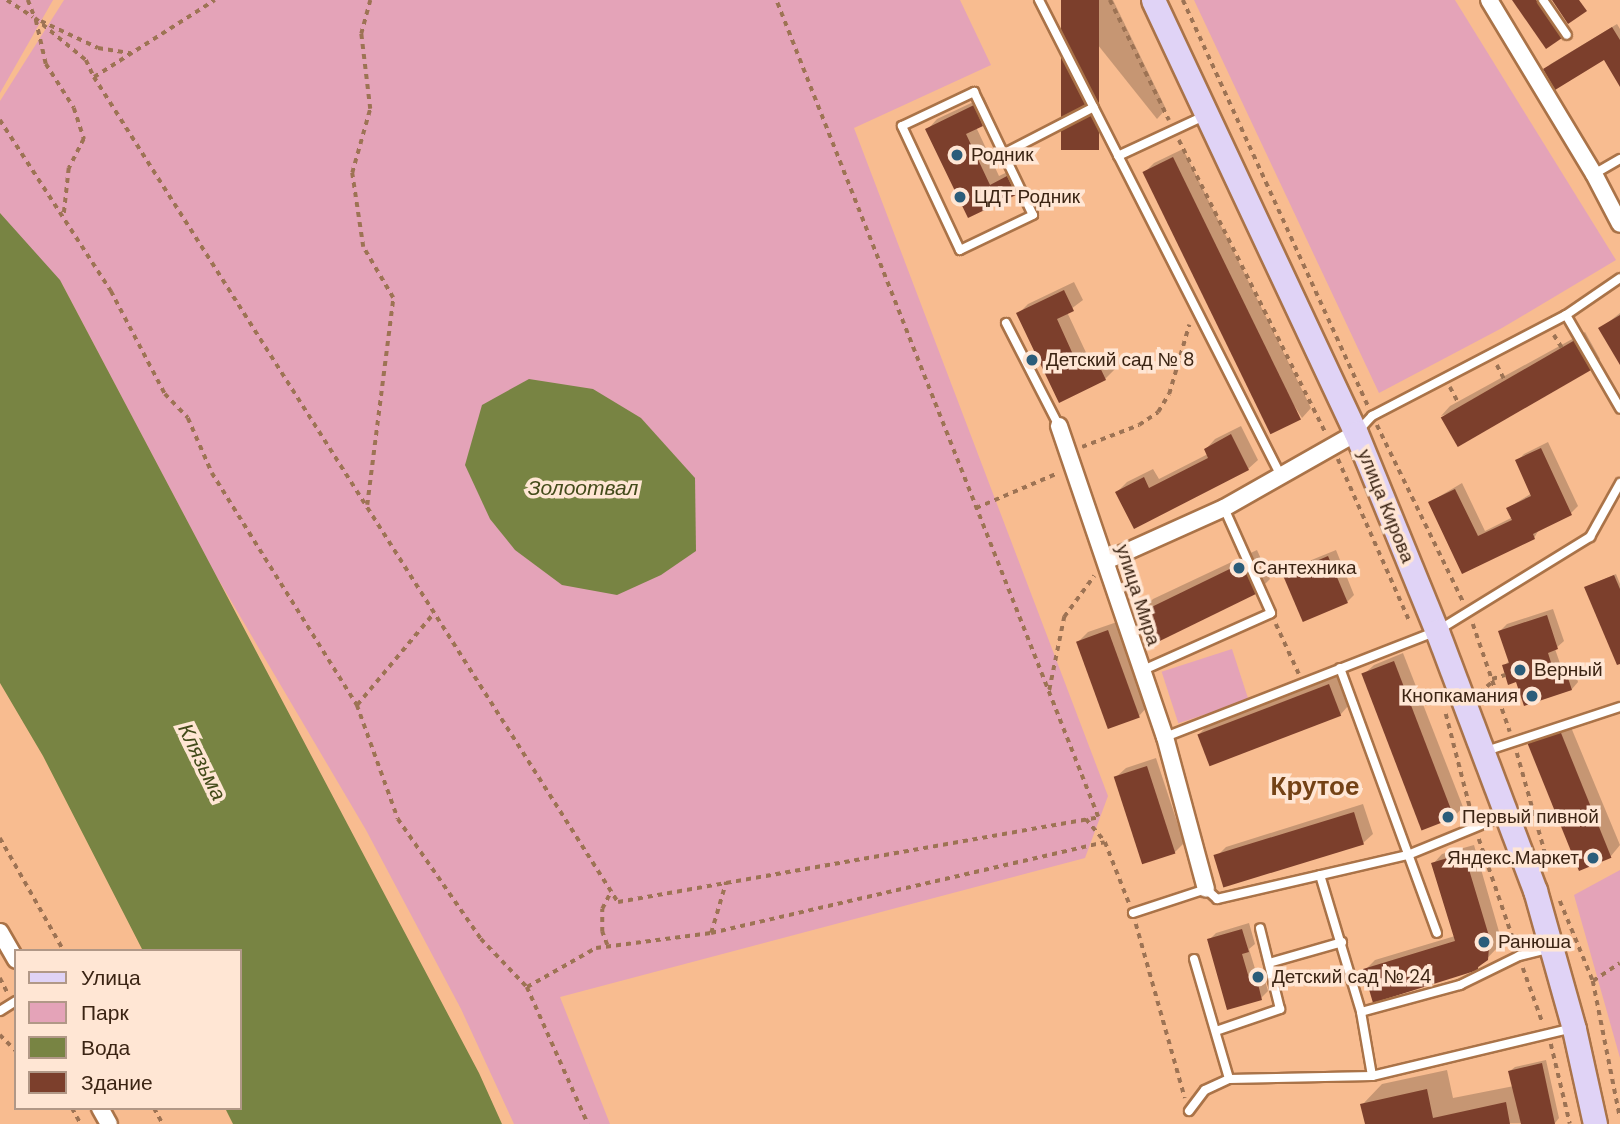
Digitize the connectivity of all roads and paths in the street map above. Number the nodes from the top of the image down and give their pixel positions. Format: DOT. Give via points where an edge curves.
graph roads {
  1 [pos="7,0"];
  2 [pos="28,0"];
  3 [pos="215,0"];
  4 [pos="370,0"];
  5 [pos="776,0"];
  6 [pos="1039,0"];
  7 [pos="1110,0"];
  8 [pos="1153,0"];
  9 [pos="1489,0"];
  10 [pos="1543,0"];
  11 [pos="35,18"];
  12 [pos="1567,35"];
  13 [pos="131,53"];
  14 [pos="94,77"];
  15 [pos="1094,107"];
  16 [pos="1209,114"];
  17 [pos="0,120"];
  18 [pos="1174,130"];
  19 [pos="1003,154"];
  20 [pos="1118,156"];
  21 [pos="1620,159"];
  22 [pos="1594,174"];
  23 [pos="64,216"];
  24 [pos="1620,223"];
  25 [pos="1620,278"];
  26 [pos="1194,306"];
  27 [pos="1566,315"];
  28 [pos="1006,323"];
  29 [pos="1445,378"];
  30 [pos="1459,404"];
  31 [pos="1620,408"];
  32 [pos="1059,426"];
  33 [pos="1356,433"];
  34 [pos="1332,446"];
  35 [pos="1070,459"];
  36 [pos="1281,476"];
  37 [pos="1620,483"];
  38 [pos="366,507"];
  39 [pos="976,508"];
  40 [pos="1224,508"];
  41 [pos="1105,561"];
  42 [pos="434,613"];
  43 [pos="1271,613"];
  44 [pos="1427,634"];
  45 [pos="1340,668"];
  46 [pos="1141,671"];
  47 [pos="1505,675"];
  48 [pos="1492,679"];
  49 [pos="1303,682"];
  50 [pos="1048,692"];
  51 [pos="1442,702"];
  52 [pos="357,705"];
  53 [pos="1620,707"];
  54 [pos="1165,737"];
  55 [pos="1483,752"];
  56 [pos="1506,814"];
  57 [pos="1086,819"];
  58 [pos="1475,827"];
  59 [pos="0,838"];
  60 [pos="1105,842"];
  61 [pos="1408,855"];
  62 [pos="1320,875"];
  63 [pos="726,882"];
  64 [pos="1206,889"];
  65 [pos="611,891"];
  66 [pos="1133,913"];
  67 [pos="1260,928"];
  68 [pos="0,932"];
  69 [pos="710,933"];
  70 [pos="1437,933"];
  71 [pos="1342,942"];
  72 [pos="607,945"];
  73 [pos="1552,947"];
  74 [pos="63,949"];
  75 [pos="14,956"];
  76 [pos="1519,956"];
  77 [pos="1194,959"];
  78 [pos="1269,962"];
  79 [pos="1620,963"];
  80 [pos="1593,981"];
  81 [pos="527,987"];
  82 [pos="1362,1012"];
  83 [pos="1574,1029"];
  84 [pos="1216,1031"];
  85 [pos="1547,1034"];
  86 [pos="0,1035"];
  87 [pos="14,1049"];
  88 [pos="1372,1076"];
  89 [pos="1229,1079"];
  90 [pos="1189,1111"];
  91 [pos="588,1124"];
  92 [pos="1570,1124"];
  93 [pos="1595,1124"];
  1 -- 11 [label="path"];
  2 -- 11 [label="path"];
  3 -- 13 [label="path"];
  4 -- 38 [label="path" via="361,34 370,109 352,173 363,247 393,298"];
  5 -- 39 [label="path"];
  6 -- 15 [label="lane"];
  7 -- 18 [label="path"];
  8 -- 16 [label="street, улица Кирова"];
  9 -- 22 [label="street"];
  10 -- 12 [label="lane"];
  11 -- 13 [label="path" via="98,48"];
  11 -- 14 [label="path" via="86,60"];
  11 -- 23 [label="path" via="46,64 74,108 84,139 69,168"];
  13 -- 14 [label="path"];
  14 -- 38 [label="path"];
  15 -- 19 [label="lane"];
  15 -- 20 [label="lane"];
  16 -- 18 [label="lane"];
  16 -- 33 [label="street, улица Кирова"];
  17 -- 23 [label="path"];
  18 -- 20 [label="lane"];
  18 -- 34 [label="path"];
  19 -- 19 [label="lane" via="1033,215 960,250 902,127 974,92"];
  20 -- 26 [label="lane"];
  21 -- 22 [label="lane"];
  22 -- 24 [label="street"];
  23 -- 52 [label="path" via="111,291 165,394 188,418 212,473"];
  25 -- 27 [label="lane"];
  26 -- 35 [label="path" via="1175,376 1158,412"];
  26 -- 36 [label="lane"];
  27 -- 29 [label="lane"];
  27 -- 31 [label="lane"];
  28 -- 32 [label="lane, улица Мира"];
  29 -- 30 [label="path"];
  29 -- 33 [label="lane" via="1372,416"];
  32 -- 35 [label="street, улица Мира"];
  33 -- 34 [label="street"];
  33 -- 44 [label="street, улица Кирова"];
  34 -- 36 [label="street"];
  34 -- 44 [label="path"];
  35 -- 39 [label="path"];
  35 -- 41 [label="street, улица Мира"];
  36 -- 40 [label="street"];
  37 -- 44 [label="lane" via="1590,537"];
  38 -- 42 [label="path"];
  39 -- 50 [label="path"];
  40 -- 41 [label="street"];
  40 -- 43 [label="lane"];
  41 -- 46 [label="street, улица Мира"];
  41 -- 50 [label="path" via="1064,617"];
  42 -- 52 [label="path"];
  42 -- 65 [label="path"];
  43 -- 46 [label="lane"];
  43 -- 49 [label="path"];
  44 -- 45 [label="lane"];
  44 -- 55 [label="street, улица Кирова"];
  45 -- 49 [label="lane"];
  45 -- 61 [label="lane"];
  46 -- 54 [label="street, улица Мира"];
  47 -- 48 [label="path"];
  49 -- 54 [label="lane"];
  50 -- 57 [label="path" via="1098,817"];
  51 -- 58 [label="path"];
  52 -- 81 [label="path" via="398,820 481,939"];
  53 -- 55 [label="lane"];
  54 -- 64 [label="street, улица Мира"];
  55 -- 56 [label="street, улица Кирова"];
  56 -- 58 [label="lane"];
  56 -- 73 [label="street, улица Кирова"];
  57 -- 60 [label="path"];
  57 -- 63 [label="path"];
  58 -- 61 [label="lane"];
  58 -- 76 [label="path"];
  59 -- 74 [label="path"];
  60 -- 66 [label="path"];
  60 -- 69 [label="path"];
  61 -- 62 [label="lane"];
  61 -- 70 [label="lane"];
  62 -- 64 [label="lane" via="1217,899"];
  62 -- 71 [label="lane"];
  63 -- 65 [label="path" via="618,902"];
  63 -- 69 [label="path"];
  64 -- 66 [label="lane"];
  65 -- 72 [label="path" via="603,909 602,932"];
  66 -- 90 [label="path"];
  67 -- 78 [label="lane"];
  68 -- 75 [label="street"];
  69 -- 72 [label="path"];
  71 -- 78 [label="lane"];
  71 -- 82 [label="lane"];
  72 -- 81 [label="path"];
  73 -- 76 [label="lane"];
  73 -- 83 [label="street, улица Кирова"];
  76 -- 82 [label="lane" via="1460,985"];
  76 -- 85 [label="path"];
  77 -- 84 [label="lane"];
  78 -- 84 [label="lane" via="1280,1009"];
  79 -- 80 [label="path"];
  81 -- 91 [label="path"];
  82 -- 88 [label="lane"];
  83 -- 85 [label="lane"];
  83 -- 93 [label="street, улица Кирова"];
  84 -- 89 [label="lane"];
  85 -- 88 [label="lane"];
  85 -- 92 [label="path"];
  86 -- 87 [label="path"];
  88 -- 89 [label="lane"];
  89 -- 90 [label="lane" via="1205,1090"];
}
